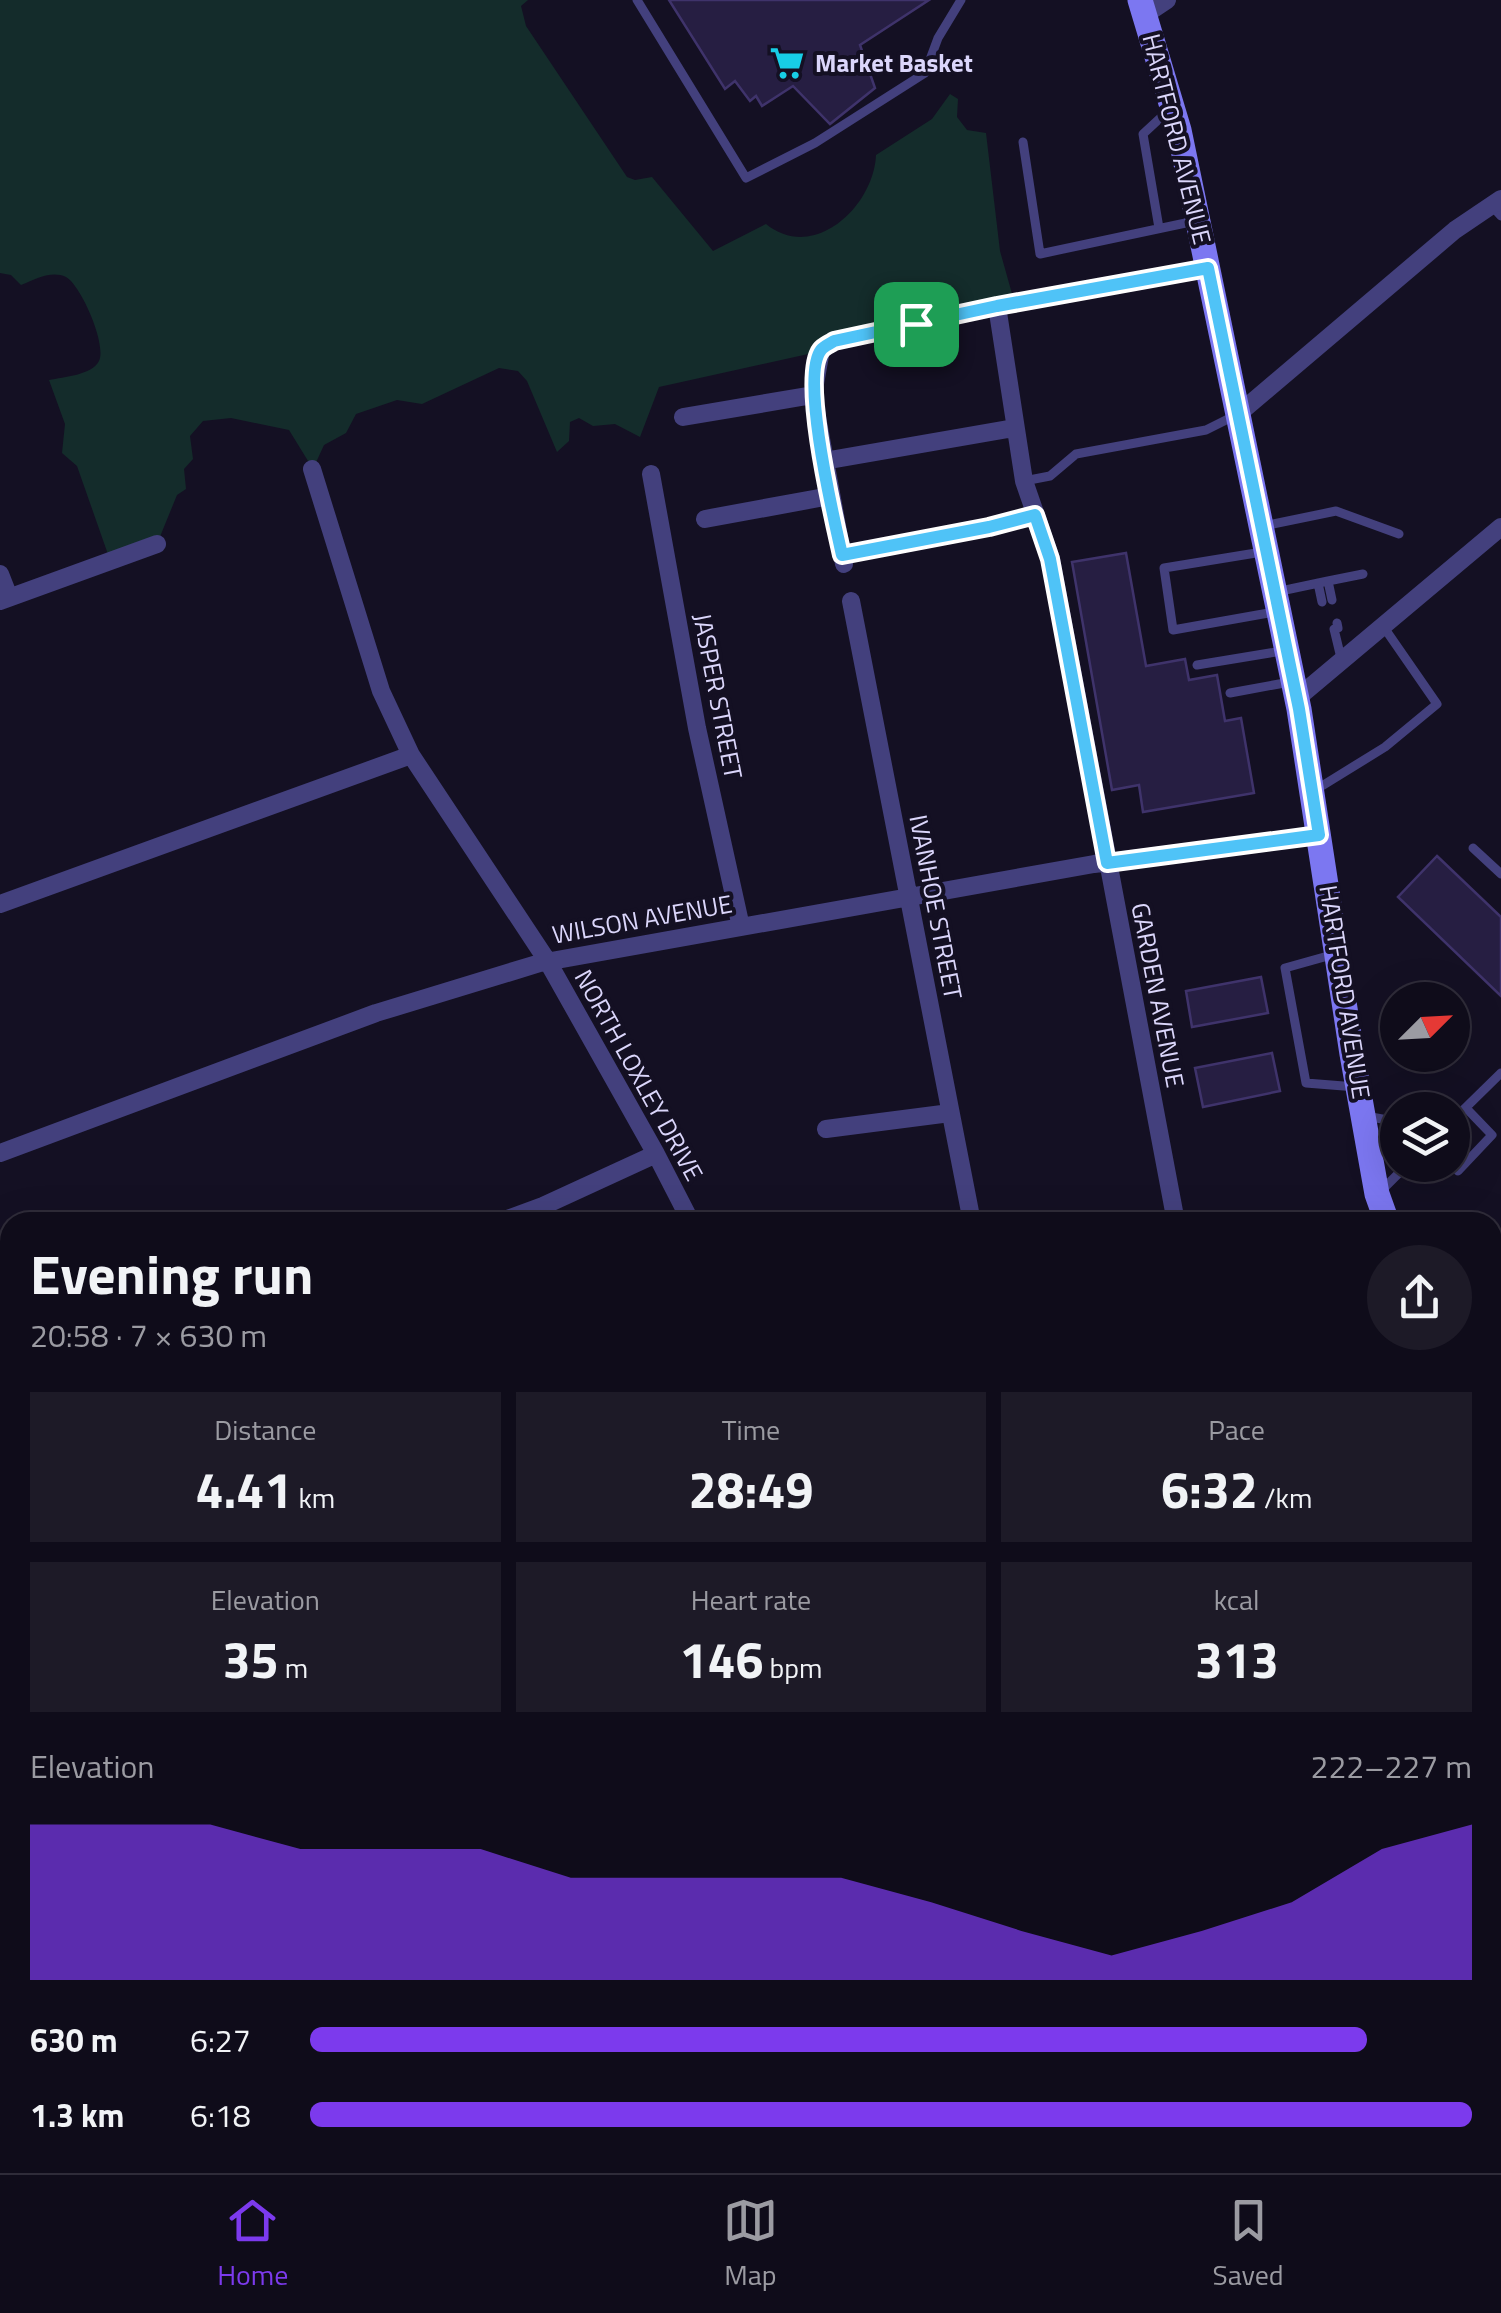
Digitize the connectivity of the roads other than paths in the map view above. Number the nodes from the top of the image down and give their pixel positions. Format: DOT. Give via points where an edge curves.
graph roads {
  1 [pos="636,0"];
  2 [pos="961,0"];
  3 [pos="1151,5"];
  4 [pos="1172,106"];
  5 [pos="1022,142"];
  6 [pos="1498,207"];
  7 [pos="1198,220"];
  8 [pos="1159,228"];
  9 [pos="1208,268"];
  10 [pos="997,306"];
  11 [pos="813,396"];
  12 [pos="1237,415"];
  13 [pos="683,417"];
  14 [pos="1014,428"];
  15 [pos="824,461"];
  16 [pos="312,469"];
  17 [pos="651,474"];
  18 [pos="1024,480"];
  19 [pos="830,496"];
  20 [pos="1035,515"];
  21 [pos="705,519"];
  22 [pos="1501,527"];
  23 [pos="1399,534"];
  24 [pos="1262,539"];
  25 [pos="157,544"];
  26 [pos="842,559"];
  27 [pos="0,574"];
  28 [pos="1363,574"];
  29 [pos="1323,582"];
  30 [pos="4,599"];
  31 [pos="851,601"];
  32 [pos="1327,601"];
  33 [pos="1276,602"];
  34 [pos="1333,626"];
  35 [pos="1383,626"];
  36 [pos="1285,650"];
  37 [pos="1342,661"];
  38 [pos="1196,665"];
  39 [pos="1294,691"];
  40 [pos="1230,693"];
  41 [pos="411,755"];
  42 [pos="1312,792"];
  43 [pos="1319,835"];
  44 [pos="1472,848"];
  45 [pos="1107,863"];
  46 [pos="1501,874"];
  47 [pos="909,898"];
  48 [pos="0,904"];
  49 [pos="742,927"];
  50 [pos="1338,953"];
  51 [pos="548,962"];
  52 [pos="1501,1073"];
  53 [pos="1358,1086"];
  54 [pos="1470,1104"];
  55 [pos="1470,1112"];
  56 [pos="950,1113"];
  57 [pos="1364,1115"];
  58 [pos="1380,1118"];
  59 [pos="826,1130"];
  60 [pos="0,1153"];
  61 [pos="656,1154"];
  62 [pos="1470,1159"];
  63 [pos="1390,1182"];
  64 [pos="1378,1194"];
  65 [pos="527,1212"];
  66 [pos="686,1212"];
  67 [pos="970,1212"];
  68 [pos="1174,1212"];
  69 [pos="1383,1212"];
  1 -- 2 [label="lane" via="746,178 926,73"];
  3 -- 4 [label="main road, HARTFORD AVENUE"];
  4 -- 7 [label="main road, HARTFORD AVENUE"];
  4 -- 8 [label="lane" via="1143,134"];
  5 -- 8 [label="lane" via="1040,254"];
  6 -- 12 [label="street" via="1455,230"];
  7 -- 8 [label="lane"];
  7 -- 9 [label="main road, HARTFORD AVENUE"];
  9 -- 10 [label="street"];
  9 -- 12 [label="main road, HARTFORD AVENUE"];
  10 -- 11 [label="street" via="834,341 821,350"];
  10 -- 14 [label="street, GARDEN AVENUE"];
  11 -- 13 [label="street"];
  11 -- 15 [label="street"];
  12 -- 18 [label="lane" via="1206,430 1076,454 1050,476"];
  12 -- 24 [label="main road, HARTFORD AVENUE"];
  14 -- 15 [label="street"];
  14 -- 18 [label="street, GARDEN AVENUE"];
  15 -- 19 [label="street"];
  16 -- 41 [label="street, NORTH LOXLEY DRIVE" via="381,691"];
  17 -- 49 [label="street, JASPER STREET"];
  18 -- 20 [label="street, GARDEN AVENUE"];
  19 -- 21 [label="street"];
  19 -- 26 [label="street"];
  20 -- 26 [label="lane"];
  20 -- 45 [label="street, GARDEN AVENUE" via="1050,559"];
  22 -- 35 [label="street"];
  23 -- 24 [label="lane" via="1336,512"];
  24 -- 33 [label="main road, HARTFORD AVENUE"];
  24 -- 33 [label="lane" via="1164,568 1173,630"];
  25 -- 30 [label="street"];
  27 -- 30 [label="street"];
  28 -- 29 [label="lane"];
  29 -- 32 [label="lane"];
  29 -- 33 [label="lane"];
  31 -- 47 [label="street, IVANHOE STREET"];
  33 -- 36 [label="main road, HARTFORD AVENUE"];
  34 -- 37 [label="lane"];
  35 -- 37 [label="street"];
  35 -- 42 [label="lane" via="1437,704 1385,747"];
  36 -- 38 [label="lane"];
  36 -- 39 [label="main road, HARTFORD AVENUE"];
  37 -- 39 [label="street"];
  39 -- 40 [label="lane"];
  39 -- 42 [label="main road, HARTFORD AVENUE"];
  41 -- 48 [label="street"];
  41 -- 51 [label="street, NORTH LOXLEY DRIVE"];
  42 -- 43 [label="main road, HARTFORD AVENUE"];
  43 -- 45 [label="street, WILSON AVENUE"];
  43 -- 50 [label="main road, HARTFORD AVENUE"];
  44 -- 46 [label="lane"];
  45 -- 47 [label="street, WILSON AVENUE"];
  45 -- 68 [label="street, GARDEN AVENUE"];
  47 -- 49 [label="street, WILSON AVENUE"];
  47 -- 56 [label="street, IVANHOE STREET"];
  49 -- 51 [label="street, WILSON AVENUE"];
  50 -- 53 [label="main road, HARTFORD AVENUE"];
  50 -- 53 [label="lane" via="1285,968 1306,1083"];
  51 -- 60 [label="street, WILSON AVENUE" via="376,1013"];
  51 -- 61 [label="street, NORTH LOXLEY DRIVE"];
  52 -- 54 [label="lane"];
  53 -- 57 [label="main road, HARTFORD AVENUE"];
  55 -- 62 [label="lane" via="1492,1136"];
  56 -- 59 [label="street"];
  56 -- 67 [label="street, IVANHOE STREET"];
  57 -- 58 [label="lane"];
  57 -- 64 [label="main road, HARTFORD AVENUE"];
  61 -- 65 [label="street"];
  61 -- 66 [label="street, NORTH LOXLEY DRIVE"];
  63 -- 64 [label="lane"];
  64 -- 69 [label="main road, HARTFORD AVENUE"];
}
